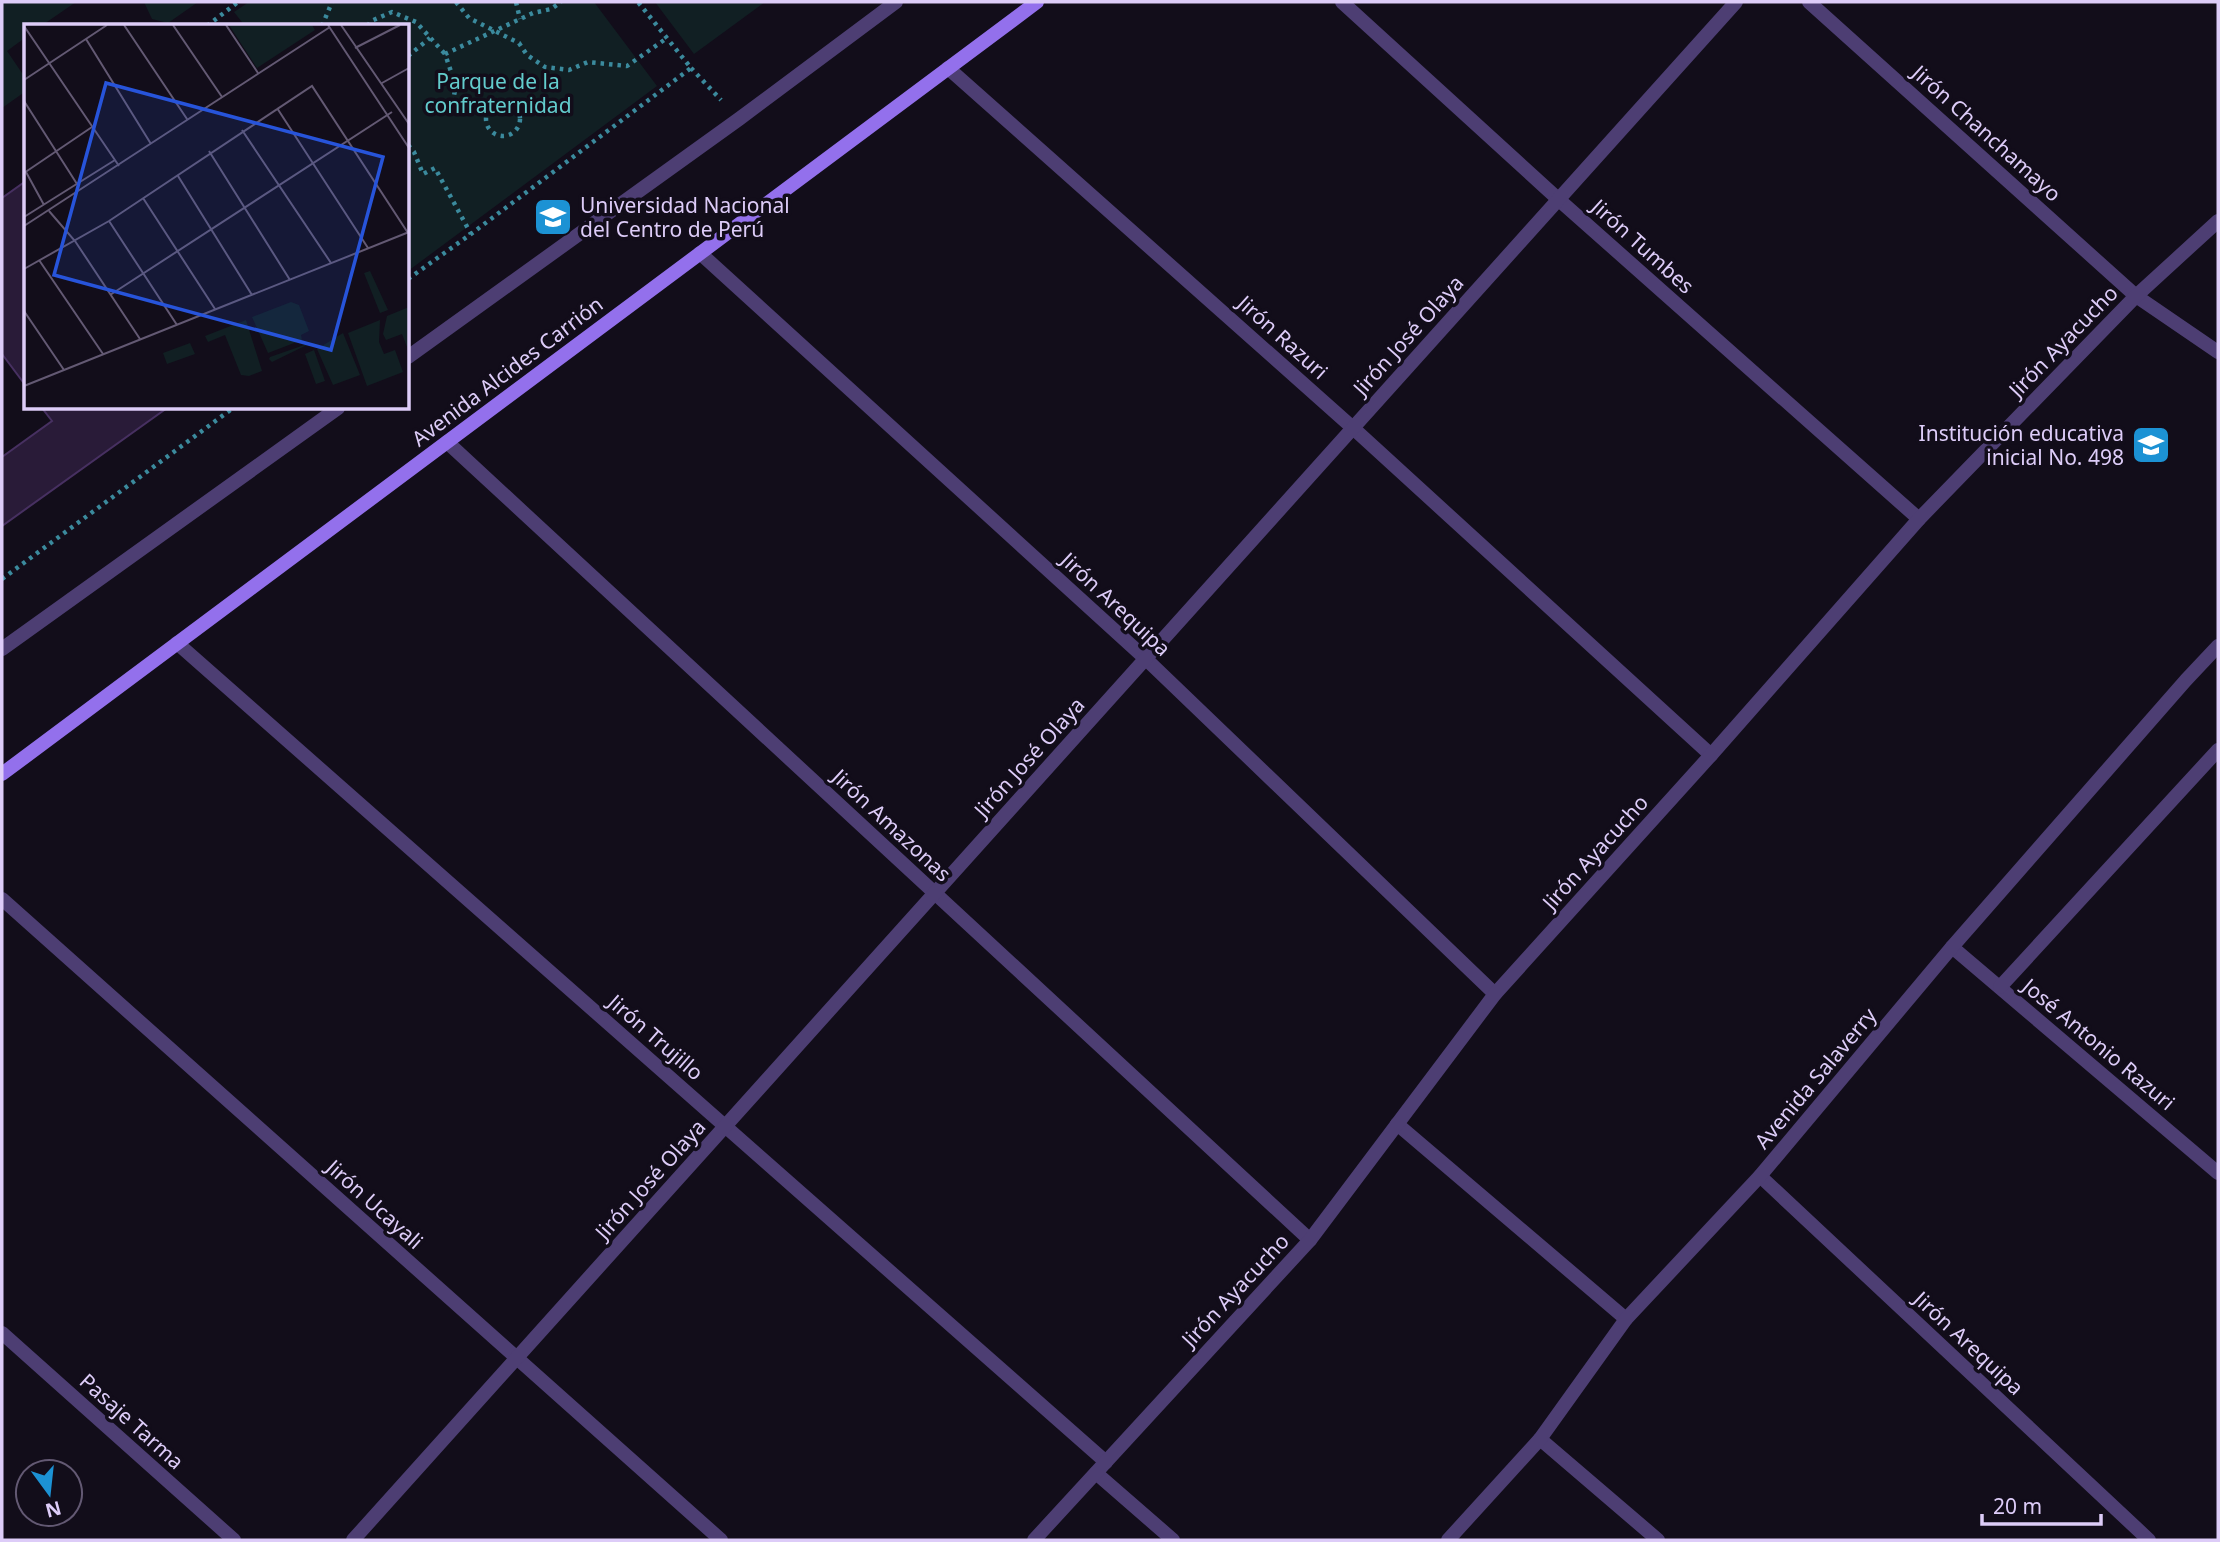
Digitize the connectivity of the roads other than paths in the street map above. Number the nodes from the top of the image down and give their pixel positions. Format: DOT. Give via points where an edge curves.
graph roads {
  1 [pos="897,2"];
  2 [pos="1037,2"];
  3 [pos="1342,2"];
  4 [pos="1736,2"];
  5 [pos="1809,2"];
  6 [pos="948,68"];
  7 [pos="1558,199"];
  8 [pos="2218,221"];
  9 [pos="700,253"];
  10 [pos="2136,296"];
  11 [pos="2218,352"];
  12 [pos="410,356"];
  13 [pos="335,410"];
  14 [pos="1353,428"];
  15 [pos="447,442"];
  16 [pos="1919,519"];
  17 [pos="177,643"];
  18 [pos="2218,646"];
  19 [pos="2,649"];
  20 [pos="1146,659"];
  21 [pos="2218,750"];
  22 [pos="1711,755"];
  23 [pos="2,774"];
  24 [pos="935,893"];
  25 [pos="2,899"];
  26 [pos="1952,947"];
  27 [pos="2000,986"];
  28 [pos="1495,994"];
  29 [pos="1397,1124"];
  30 [pos="725,1126"];
  31 [pos="2218,1173"];
  32 [pos="1760,1176"];
  33 [pos="1310,1240"];
  34 [pos="1626,1319"];
  35 [pos="2,1333"];
  36 [pos="517,1358"];
  37 [pos="1540,1439"];
  38 [pos="1107,1462"];
  39 [pos="1096,1473"];
  40 [pos="234,1540"];
  41 [pos="353,1540"];
  42 [pos="721,1540"];
  43 [pos="1034,1540"];
  44 [pos="1173,1540"];
  45 [pos="1448,1540"];
  46 [pos="1658,1540"];
  47 [pos="2149,1540"];
  1 -- 12 [label="street"];
  2 -- 6 [label="street, Avenida Alcides Carrión"];
  3 -- 7 [label="street, Jirón Tumbes"];
  4 -- 7 [label="street, Jirón José Olaya"];
  5 -- 10 [label="street, Jirón Chanchamayo"];
  6 -- 9 [label="street, Avenida Alcides Carrión"];
  6 -- 14 [label="street, Jirón Razuri"];
  7 -- 14 [label="street, Jirón José Olaya"];
  7 -- 16 [label="street, Jirón Tumbes"];
  8 -- 10 [label="street, Jirón Ayacucho"];
  9 -- 15 [label="street, Avenida Alcides Carrión"];
  9 -- 20 [label="street, Jirón Arequipa"];
  10 -- 11 [label="street, Jirón Chanchamayo"];
  10 -- 16 [label="street, Jirón Ayacucho"];
  13 -- 19 [label="street"];
  14 -- 20 [label="street, Jirón José Olaya"];
  14 -- 22 [label="street, Jirón Razuri"];
  15 -- 17 [label="street, Avenida Alcides Carrión"];
  15 -- 24 [label="street, Jirón Amazonas"];
  16 -- 22 [label="street, Jirón Ayacucho"];
  17 -- 23 [label="street, Avenida Alcides Carrión"];
  17 -- 30 [label="street, Jirón Trujillo"];
  18 -- 26 [label="street, Avenida Salaverry"];
  20 -- 24 [label="street, Jirón José Olaya"];
  20 -- 28 [label="street, Jirón Arequipa"];
  21 -- 27 [label="street"];
  22 -- 28 [label="street, Jirón Ayacucho"];
  24 -- 30 [label="street, Jirón José Olaya"];
  24 -- 33 [label="street, Jirón Amazonas"];
  25 -- 36 [label="street, Jirón Ucayali"];
  26 -- 27 [label="street, José Antonio Razuri"];
  26 -- 32 [label="street, Avenida Salaverry"];
  27 -- 31 [label="street, José Antonio Razuri"];
  28 -- 29 [label="street, Jirón Ayacucho"];
  29 -- 33 [label="street, Jirón Ayacucho"];
  29 -- 34 [label="street"];
  30 -- 36 [label="street, Jirón José Olaya"];
  30 -- 38 [label="street, Jirón Trujillo"];
  32 -- 34 [label="street, Avenida Salaverry"];
  32 -- 47 [label="street, Jirón Arequipa"];
  33 -- 38 [label="street, Jirón Ayacucho"];
  34 -- 37 [label="street, Avenida Salaverry"];
  35 -- 40 [label="street, Pasaje Tarma"];
  36 -- 41 [label="street, Jirón José Olaya"];
  36 -- 42 [label="street, Jirón Ucayali"];
  37 -- 45 [label="street, Avenida Salaverry"];
  37 -- 46 [label="street"];
  38 -- 39 [label="street, Jirón Ayacucho"];
  39 -- 43 [label="street, Jirón Ayacucho"];
  39 -- 44 [label="street"];
}
